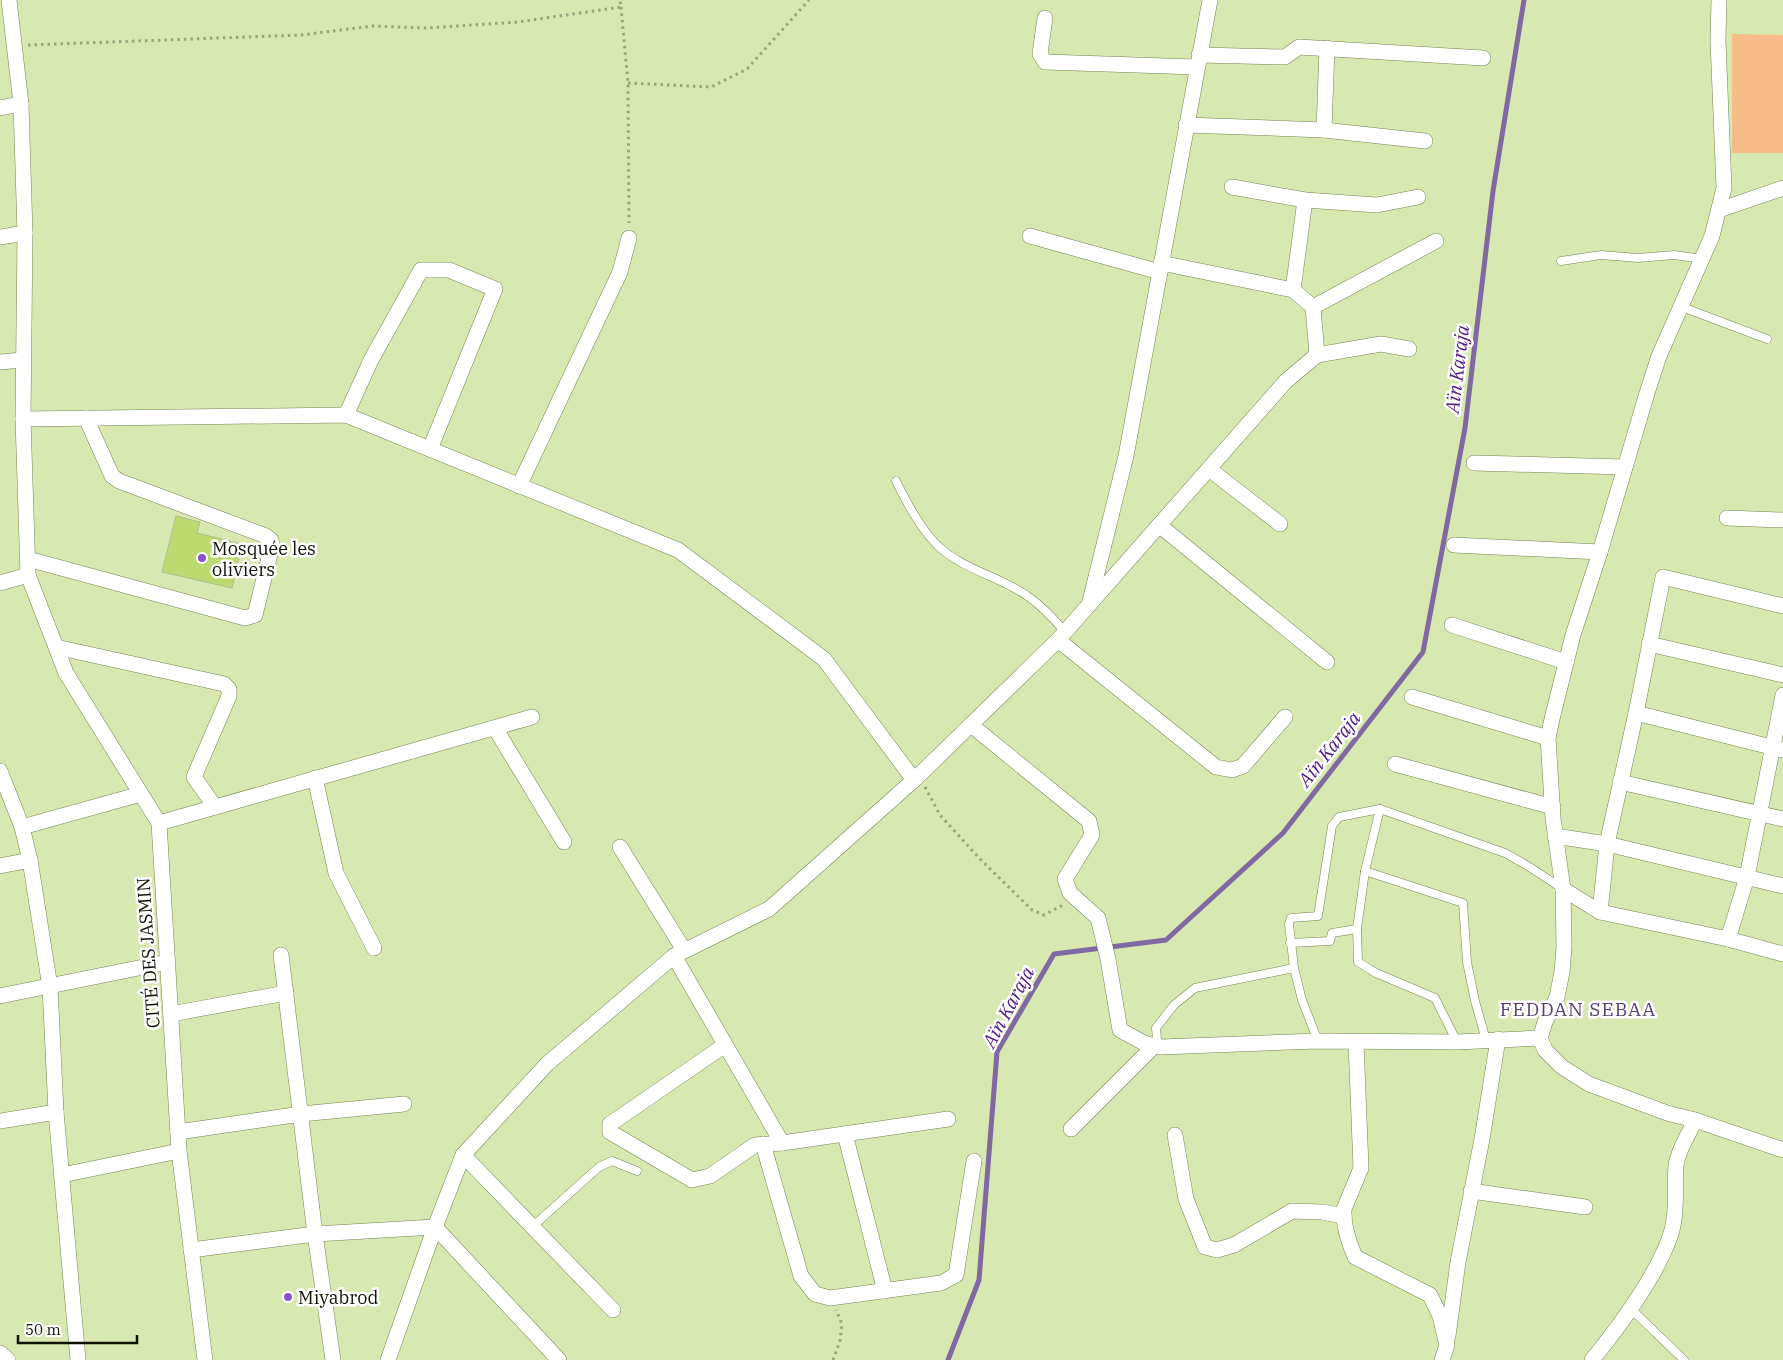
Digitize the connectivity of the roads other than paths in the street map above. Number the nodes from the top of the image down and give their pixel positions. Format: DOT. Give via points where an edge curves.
graph roads {
  1 [pos="10,0"];
  2 [pos="1210,0"];
  3 [pos="1719,0"];
  4 [pos="1045,18"];
  5 [pos="1326,48"];
  6 [pos="1483,58"];
  7 [pos="1198,61"];
  8 [pos="21,104"];
  9 [pos="0,108"];
  10 [pos="1186,125"];
  11 [pos="1324,130"];
  12 [pos="1425,141"];
  13 [pos="1232,187"];
  14 [pos="1783,188"];
  15 [pos="1418,197"];
  16 [pos="1304,200"];
  17 [pos="1719,210"];
  18 [pos="25,233"];
  19 [pos="1030,236"];
  20 [pos="0,237"];
  21 [pos="629,238"];
  22 [pos="1436,241"];
  23 [pos="1702,258"];
  24 [pos="1560,261"];
  25 [pos="1161,267"];
  26 [pos="1293,290"];
  27 [pos="1313,307"];
  28 [pos="1682,307"];
  29 [pos="1767,339"];
  30 [pos="1409,349"];
  31 [pos="1317,354"];
  32 [pos="22,360"];
  33 [pos="0,362"];
  34 [pos="346,415"];
  35 [pos="86,418"];
  36 [pos="22,419"];
  37 [pos="430,449"];
  38 [pos="1474,463"];
  39 [pos="1209,468"];
  40 [pos="1626,468"];
  41 [pos="896,482"];
  42 [pos="519,486"];
  43 [pos="1727,518"];
  44 [pos="1783,520"];
  45 [pos="1280,524"];
  46 [pos="1159,525"];
  47 [pos="1454,546"];
  48 [pos="1600,552"];
  49 [pos="28,560"];
  50 [pos="28,575"];
  51 [pos="0,582"];
  52 [pos="1090,604"];
  53 [pos="1783,606"];
  54 [pos="1452,624"];
  55 [pos="1061,636"];
  56 [pos="1649,644"];
  57 [pos="56,647"];
  58 [pos="1327,662"];
  59 [pos="1566,662"];
  60 [pos="1783,675"];
  61 [pos="1783,695"];
  62 [pos="1412,697"];
  63 [pos="1636,713"];
  64 [pos="532,717"];
  65 [pos="1284,717"];
  66 [pos="971,725"];
  67 [pos="495,728"];
  68 [pos="1548,738"];
  69 [pos="1778,749"];
  70 [pos="1395,764"];
  71 [pos="0,771"];
  72 [pos="315,778"];
  73 [pos="917,778"];
  74 [pos="1620,782"];
  75 [pos="141,794"];
  76 [pos="215,807"];
  77 [pos="1552,807"];
  78 [pos="1380,809"];
  79 [pos="1761,813"];
  80 [pos="1783,819"];
  81 [pos="159,823"];
  82 [pos="22,827"];
  83 [pos="1555,836"];
  84 [pos="564,842"];
  85 [pos="1607,844"];
  86 [pos="620,848"];
  87 [pos="30,860"];
  88 [pos="0,866"];
  89 [pos="1365,871"];
  90 [pos="1747,877"];
  91 [pos="1783,886"];
  92 [pos="1563,889"];
  93 [pos="1600,912"];
  94 [pos="1357,929"];
  95 [pos="1728,939"];
  96 [pos="1290,943"];
  97 [pos="374,948"];
  98 [pos="679,953"];
  99 [pos="1783,954"];
  100 [pos="280,955"];
  101 [pos="168,962"];
  102 [pos="1294,968"];
  103 [pos="50,987"];
  104 [pos="286,993"];
  105 [pos="0,996"];
  106 [pos="171,1014"];
  107 [pos="1540,1038"];
  108 [pos="1492,1039"];
  109 [pos="1318,1041"];
  110 [pos="1356,1042"];
  111 [pos="1457,1042"];
  112 [pos="725,1045"];
  113 [pos="1158,1046"];
  114 [pos="404,1104"];
  115 [pos="56,1112"];
  116 [pos="301,1114"];
  117 [pos="948,1119"];
  118 [pos="1695,1120"];
  119 [pos="0,1121"];
  120 [pos="1071,1129"];
  121 [pos="178,1132"];
  122 [pos="845,1134"];
  123 [pos="1175,1135"];
  124 [pos="782,1143"];
  125 [pos="763,1144"];
  126 [pos="1783,1150"];
  127 [pos="179,1151"];
  128 [pos="463,1155"];
  129 [pos="974,1160"];
  130 [pos="637,1171"];
  131 [pos="62,1175"];
  132 [pos="1471,1191"];
  133 [pos="1584,1207"];
  134 [pos="1344,1216"];
  135 [pos="435,1227"];
  136 [pos="532,1227"];
  137 [pos="315,1234"];
  138 [pos="191,1250"];
  139 [pos="885,1291"];
  140 [pos="1630,1308"];
  141 [pos="613,1310"];
  142 [pos="1447,1345"];
  143 [pos="0,1353"];
  144 [pos="8,1360"];
  145 [pos="78,1360"];
  146 [pos="205,1360"];
  147 [pos="333,1360"];
  148 [pos="388,1360"];
  149 [pos="558,1360"];
  150 [pos="1442,1360"];
  151 [pos="1592,1360"];
  152 [pos="1684,1360"];
  1 -- 8 [label="street"];
  2 -- 7 [label="street"];
  3 -- 17 [label="street" via="1724,188"];
  4 -- 7 [label="street" via="1040,54 1045,62"];
  5 -- 6 [label="street"];
  5 -- 7 [label="street" via="1299,47 1284,57"];
  5 -- 11 [label="street"];
  7 -- 10 [label="street"];
  8 -- 9 [label="street"];
  8 -- 18 [label="street"];
  10 -- 11 [label="street"];
  10 -- 25 [label="street"];
  11 -- 12 [label="street"];
  13 -- 16 [label="street"];
  14 -- 17 [label="street"];
  15 -- 16 [label="street" via="1377,205"];
  16 -- 26 [label="street"];
  17 -- 23 [label="street"];
  18 -- 20 [label="street"];
  18 -- 32 [label="street"];
  19 -- 25 [label="street"];
  21 -- 42 [label="street" via="620,272"];
  22 -- 27 [label="street"];
  23 -- 24 [label="lane" via="1601,255"];
  23 -- 28 [label="street"];
  25 -- 26 [label="street"];
  25 -- 52 [label="street" via="1126,456"];
  26 -- 27 [label="street"];
  27 -- 31 [label="street"];
  28 -- 29 [label="lane"];
  28 -- 40 [label="street" via="1660,356"];
  30 -- 31 [label="street" via="1381,344"];
  31 -- 39 [label="street" via="1286,381"];
  32 -- 33 [label="street"];
  32 -- 36 [label="street"];
  34 -- 35 [label="street"];
  34 -- 37 [label="street"];
  34 -- 37 [label="street" via="371,360 421,270 449,270 495,289"];
  35 -- 36 [label="street"];
  35 -- 49 [label="street" via="112,476 119,482 271,540 255,615 245,618"];
  36 -- 49 [label="street"];
  37 -- 42 [label="street"];
  38 -- 40 [label="street"];
  39 -- 45 [label="street"];
  39 -- 46 [label="street"];
  40 -- 48 [label="street"];
  41 -- 55 [label="lane" via="911,510 938,546 963,564 1028,596 1045,609"];
  42 -- 73 [label="street" via="678,550 824,660"];
  43 -- 44 [label="street"];
  46 -- 52 [label="street"];
  46 -- 58 [label="street"];
  47 -- 48 [label="street"];
  48 -- 59 [label="street"];
  49 -- 50 [label="street"];
  50 -- 51 [label="street"];
  50 -- 57 [label="street, CITÉ DES JASMIN"];
  52 -- 55 [label="street"];
  53 -- 56 [label="street" via="1662,577"];
  54 -- 59 [label="street"];
  55 -- 65 [label="street" via="1216,767 1232,770 1243,766"];
  55 -- 66 [label="street"];
  56 -- 60 [label="street"];
  56 -- 63 [label="street"];
  57 -- 75 [label="street, CITÉ DES JASMIN" via="66,673"];
  57 -- 76 [label="street" via="224,684 229,689 229,696 194,777"];
  59 -- 68 [label="street"];
  61 -- 69 [label="street"];
  62 -- 68 [label="street"];
  63 -- 69 [label="street"];
  63 -- 74 [label="street"];
  64 -- 67 [label="street"];
  66 -- 73 [label="street"];
  66 -- 113 [label="street" via="1089,821 1092,835 1065,880 1070,893 1098,918 1120,1030 1144,1043"];
  67 -- 72 [label="street"];
  67 -- 84 [label="street"];
  68 -- 77 [label="street"];
  69 -- 79 [label="street"];
  70 -- 77 [label="street"];
  71 -- 82 [label="street"];
  72 -- 76 [label="street"];
  72 -- 97 [label="street" via="336,873"];
  73 -- 98 [label="street" via="769,909"];
  74 -- 79 [label="street"];
  74 -- 85 [label="street"];
  75 -- 81 [label="street, CITÉ DES JASMIN"];
  75 -- 82 [label="street"];
  76 -- 81 [label="street"];
  77 -- 83 [label="street"];
  78 -- 89 [label="lane"];
  78 -- 92 [label="lane" via="1505,853"];
  78 -- 96 [label="lane" via="1339,817 1332,826 1318,916 1292,918 1289,924"];
  79 -- 80 [label="street"];
  79 -- 90 [label="street"];
  81 -- 101 [label="street, CITÉ DES JASMIN"];
  82 -- 87 [label="street"];
  83 -- 85 [label="street"];
  83 -- 92 [label="street"];
  85 -- 90 [label="street"];
  85 -- 93 [label="street"];
  86 -- 98 [label="street"];
  87 -- 88 [label="street"];
  87 -- 103 [label="street"];
  89 -- 94 [label="lane"];
  89 -- 108 [label="lane" via="1463,903 1467,962 1475,1001"];
  90 -- 91 [label="street"];
  90 -- 95 [label="street"];
  92 -- 93 [label="street"];
  92 -- 107 [label="street" via="1562,972 1557,997"];
  93 -- 95 [label="street"];
  94 -- 96 [label="lane" via="1332,933 1330,941"];
  94 -- 111 [label="lane" via="1358,962 1435,998"];
  95 -- 99 [label="street"];
  96 -- 102 [label="lane"];
  98 -- 112 [label="street"];
  98 -- 128 [label="street" via="546,1064"];
  100 -- 104 [label="street"];
  101 -- 103 [label="street"];
  101 -- 106 [label="street, CITÉ DES JASMIN"];
  102 -- 109 [label="lane"];
  102 -- 113 [label="lane" via="1195,988 1174,1005 1156,1028"];
  103 -- 105 [label="street"];
  103 -- 115 [label="street"];
  104 -- 106 [label="street"];
  104 -- 116 [label="street"];
  106 -- 121 [label="street, CITÉ DES JASMIN"];
  107 -- 108 [label="street"];
  107 -- 118 [label="street" via="1545,1050 1556,1061 1589,1084"];
  108 -- 111 [label="street"];
  108 -- 132 [label="street"];
  109 -- 110 [label="street"];
  109 -- 113 [label="street"];
  110 -- 111 [label="street"];
  110 -- 134 [label="street" via="1361,1168"];
  112 -- 124 [label="street"];
  112 -- 125 [label="street" via="610,1124 610,1132 692,1180 710,1176 755,1145"];
  113 -- 120 [label="street"];
  114 -- 116 [label="street"];
  115 -- 119 [label="street"];
  115 -- 131 [label="street"];
  116 -- 121 [label="street"];
  116 -- 137 [label="street"];
  117 -- 122 [label="street"];
  118 -- 126 [label="street"];
  118 -- 140 [label="street" via="1676,1164 1676,1207 1672,1231 1658,1263"];
  121 -- 127 [label="street, CITÉ DES JASMIN"];
  122 -- 124 [label="street"];
  122 -- 139 [label="street"];
  123 -- 134 [label="street" via="1186,1199 1205,1247 1217,1250 1234,1245 1292,1211"];
  124 -- 125 [label="street"];
  125 -- 139 [label="street" via="802,1276 815,1294 830,1298"];
  127 -- 131 [label="street"];
  127 -- 138 [label="street, CITÉ DES JASMIN"];
  128 -- 135 [label="street"];
  128 -- 136 [label="street"];
  129 -- 139 [label="street" via="956,1275 941,1283"];
  130 -- 136 [label="lane" via="612,1161 599,1167"];
  131 -- 145 [label="street"];
  132 -- 133 [label="street"];
  132 -- 142 [label="street"];
  134 -- 142 [label="street" via="1355,1257 1430,1295 1440,1316"];
  135 -- 137 [label="street"];
  135 -- 148 [label="street"];
  135 -- 149 [label="street"];
  136 -- 141 [label="street"];
  137 -- 138 [label="street"];
  137 -- 147 [label="street"];
  138 -- 146 [label="street, CITÉ DES JASMIN"];
  140 -- 151 [label="street"];
  140 -- 152 [label="lane"];
  142 -- 150 [label="street"];
  143 -- 144 [label="street"];
}
